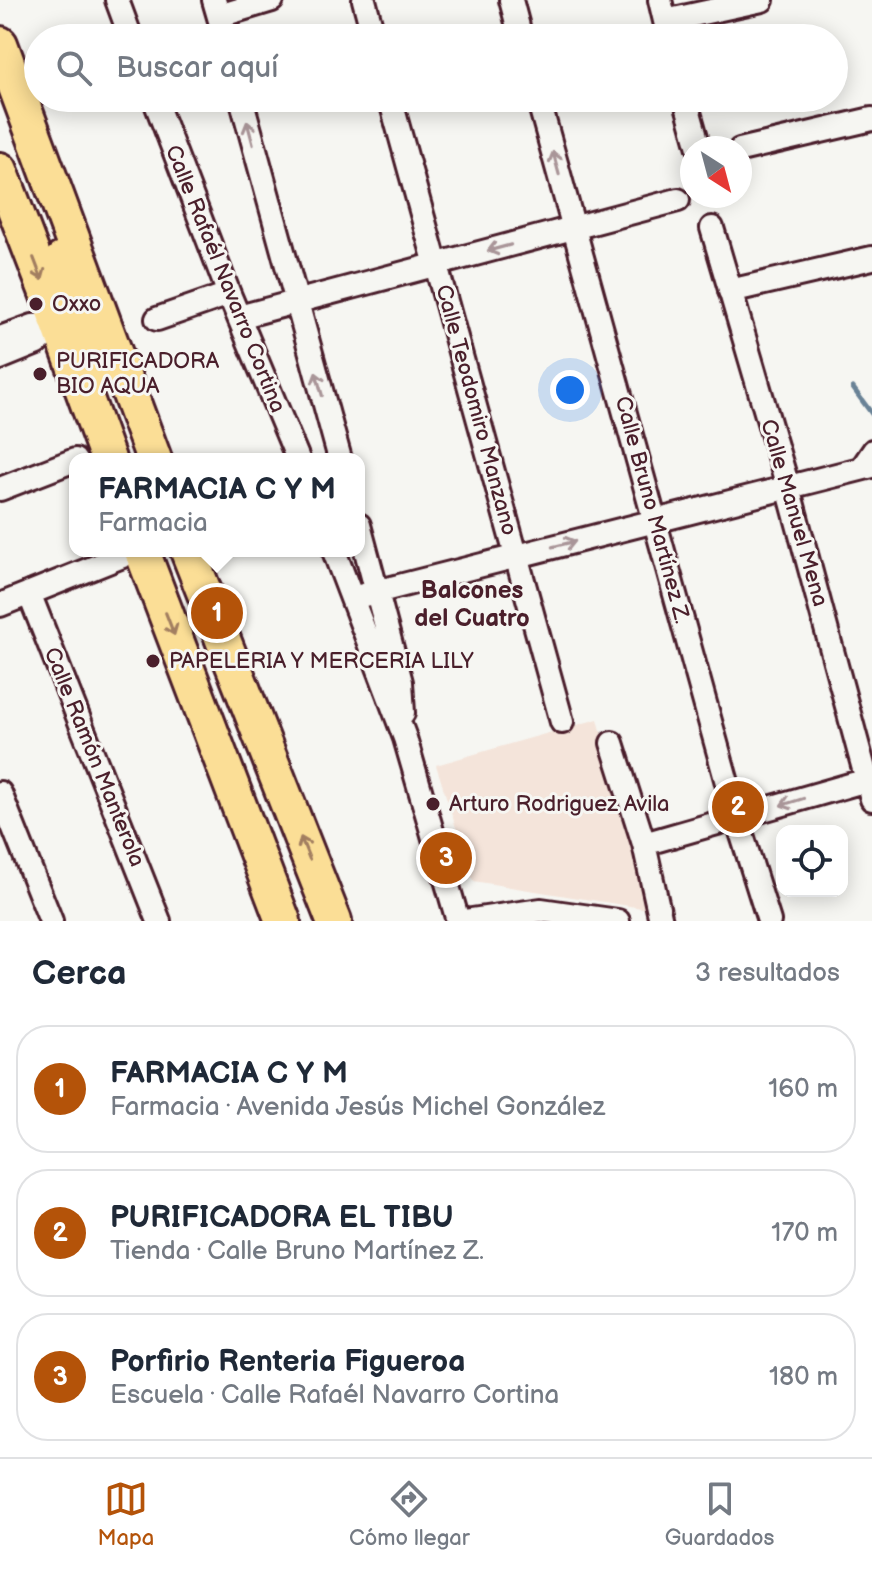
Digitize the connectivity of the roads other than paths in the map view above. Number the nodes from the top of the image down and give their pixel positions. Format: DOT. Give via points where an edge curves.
graph roads {
  1 [pos="117,0"];
  2 [pos="272,0"];
  3 [pos="364,0"];
  4 [pos="511,0"];
  5 [pos="762,0"];
  6 [pos="216,8"];
  7 [pos="665,20"];
  8 [pos="126,24"];
  9 [pos="370,24"];
  10 [pos="517,24"];
  11 [pos="6,58"];
  12 [pos="24,107"];
  13 [pos="26,112"];
  14 [pos="159,112"];
  15 [pos="245,112"];
  16 [pos="394,112"];
  17 [pos="542,112"];
  18 [pos="689,112"];
  19 [pos="872,119"];
  20 [pos="696,136"];
  21 [pos="752,147"];
  22 [pos="0,170"];
  23 [pos="678,200"];
  24 [pos="6,204"];
  25 [pos="574,228"];
  26 [pos="712,228"];
  27 [pos="872,258"];
  28 [pos="436,265"];
  29 [pos="730,291"];
  30 [pos="229,294"];
  31 [pos="296,302"];
  32 [pos="239,317"];
  33 [pos="157,319"];
  34 [pos="59,324"];
  35 [pos="0,338"];
  36 [pos="0,358"];
  37 [pos="90,453"];
  38 [pos="136,453"];
  39 [pos="152,453"];
  40 [pos="296,453"];
  41 [pos="338,453"];
  42 [pos="866,461"];
  43 [pos="69,465"];
  44 [pos="788,487"];
  45 [pos="0,489"];
  46 [pos="655,521"];
  47 [pos="365,546"];
  48 [pos="516,556"];
  49 [pos="120,557"];
  50 [pos="144,557"];
  51 [pos="190,557"];
  52 [pos="336,557"];
  53 [pos="378,591"];
  54 [pos="29,593"];
  55 [pos="352,598"];
  56 [pos="0,605"];
  57 [pos="562,722"];
  58 [pos="405,738"];
  59 [pos="612,743"];
  60 [pos="869,790"];
  61 [pos="0,793"];
  62 [pos="737,819"];
  63 [pos="644,844"];
  64 [pos="542,915"];
  65 [pos="51,921"];
  66 [pos="159,921"];
  67 [pos="283,921"];
  68 [pos="334,921"];
  69 [pos="458,921"];
  70 [pos="465,921"];
  71 [pos="618,921"];
  72 [pos="661,921"];
  73 [pos="769,921"];
  1 -- 8 [label="street"];
  2 -- 6 [label="street"];
  3 -- 9 [label="street"];
  4 -- 10 [label="street"];
  5 -- 7 [label="street"];
  11 -- 12 [label="main road"];
  11 -- 34 [label="main road" via="13,129 72,285 72,301"];
  13 -- 39 [label="main road"];
  14 -- 30 [label="street, Calle Rafaél Navarro Cortina"];
  31 -- 15 [label="street, one-way"];
  16 -- 28 [label="street, Calle Teodomiro Manzano"];
  25 -- 17 [label="street, Calle Bruno Martínez Z., one-way"];
  18 -- 20 [label="street"];
  19 -- 21 [label="street"];
  22 -- 24 [label="main road"];
  23 -- 25 [label="street"];
  24 -- 34 [label="main road, one-way"];
  25 -- 28 [label="street, one-way"];
  25 -- 46 [label="street, Calle Bruno Martínez Z."];
  26 -- 29 [label="street, Calle Manuel Mena"];
  27 -- 29 [label="street"];
  28 -- 31 [label="street"];
  28 -- 48 [label="street, Calle Teodomiro Manzano"];
  29 -- 44 [label="street, Calle Manuel Mena"];
  30 -- 32 [label="street, Calle Rafaél Navarro Cortina"];
  30 -- 33 [label="street"];
  31 -- 32 [label="street"];
  41 -- 31 [label="street, one-way"];
  32 -- 40 [label="street, Calle Rafaél Navarro Cortina"];
  34 -- 35 [label="street" via="33,326"];
  34 -- 36 [label="street" via="37,343"];
  34 -- 37 [label="main road"];
  34 -- 38 [label="main road" via="79,330 94,347"];
  42 -- 44 [label="street"];
  43 -- 45 [label="street"];
  44 -- 46 [label="street"];
  44 -- 60 [label="street, Calle Manuel Mena"];
  48 -- 46 [label="street, one-way"];
  46 -- 62 [label="street, Calle Bruno Martínez Z."];
  47 -- 53 [label="street"];
  48 -- 53 [label="street"];
  48 -- 57 [label="street, Calle Teodomiro Manzano"];
  49 -- 54 [label="street"];
  50 -- 67 [label="main road, one-way"];
  68 -- 51 [label="main road, one-way"];
  52 -- 55 [label="street"];
  53 -- 55 [label="street"];
  53 -- 58 [label="street" via="401,682"];
  54 -- 56 [label="street"];
  54 -- 66 [label="street, Calle Ramón Manterola"];
  55 -- 58 [label="street"];
  58 -- 69 [label="street"];
  59 -- 63 [label="street"];
  60 -- 62 [label="street, one-way"];
  61 -- 65 [label="street"];
  62 -- 63 [label="street"];
  62 -- 73 [label="street, Calle Bruno Martínez Z."];
  63 -- 72 [label="street"];
  64 -- 70 [label="street"];
  64 -- 71 [label="street"];
}
